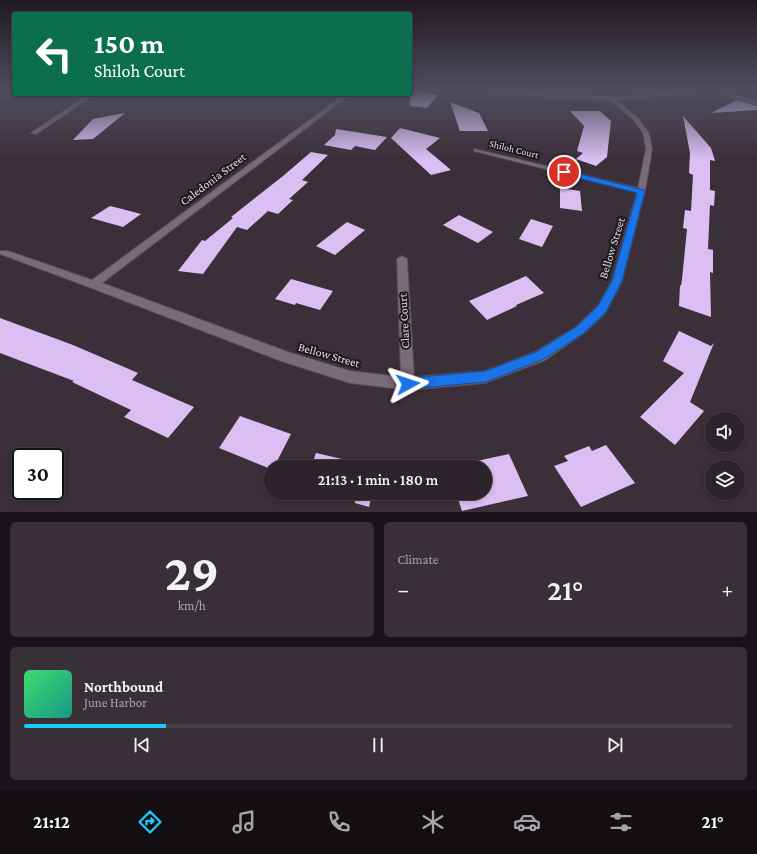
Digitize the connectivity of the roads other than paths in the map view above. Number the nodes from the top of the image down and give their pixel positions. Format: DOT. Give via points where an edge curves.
graph roads {
  1 [pos="64,113"];
  2 [pos="323,113"];
  3 [pos="628,113"];
  4 [pos="34,133"];
  5 [pos="476,150"];
  6 [pos="641,191"];
  7 [pos="4,253"];
  8 [pos="402,259"];
  9 [pos="93,284"];
  10 [pos="408,384"];
  1 -- 4 [label="street"];
  2 -- 9 [label="street, Caledonia Street"];
  3 -- 6 [label="street, Bellow Street" via="646,133 649,149"];
  5 -- 6 [label="street, Shiloh Court"];
  6 -- 10 [label="street, Bellow Street" via="617,281 602,309 580,330 540,356 486,377"];
  7 -- 9 [label="street, Bellow Street"];
  8 -- 10 [label="street, Clare Court"];
  9 -- 10 [label="street, Bellow Street" via="286,357 350,377"];
}
